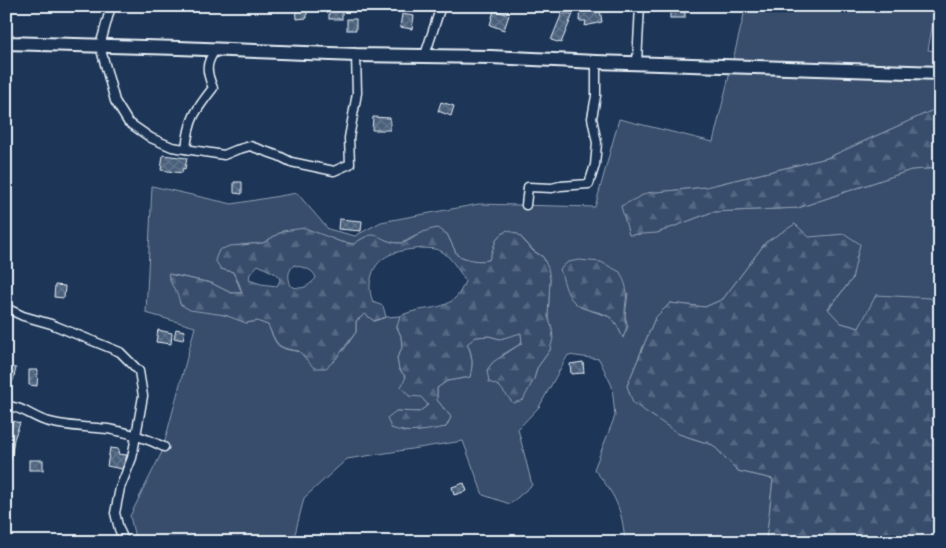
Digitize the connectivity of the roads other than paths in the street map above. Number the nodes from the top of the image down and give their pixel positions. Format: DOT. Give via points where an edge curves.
graph roads {
  1 [pos="111,6"];
  2 [pos="441,6"];
  3 [pos="640,6"];
  4 [pos="6,43"];
  5 [pos="100,46"];
  6 [pos="216,49"];
  7 [pos="356,55"];
  8 [pos="424,55"];
  9 [pos="596,62"];
  10 [pos="637,62"];
  11 [pos="940,73"];
  12 [pos="186,150"];
  13 [pos="526,205"];
  14 [pos="6,308"];
  15 [pos="6,406"];
  16 [pos="136,436"];
  17 [pos="164,447"];
  18 [pos="126,542"];
  1 -- 5 [label="street"];
  2 -- 8 [label="street"];
  3 -- 10 [label="street"];
  4 -- 5 [label="main road"];
  5 -- 6 [label="main road"];
  5 -- 12 [label="street" via="114,101 128,122 151,138"];
  6 -- 7 [label="main road"];
  6 -- 12 [label="street" via="208,60 208,75 213,88 194,113"];
  7 -- 8 [label="main road"];
  7 -- 12 [label="street" via="357,93 349,138 350,164 334,171 291,162 250,146 224,156"];
  8 -- 9 [label="main road"];
  9 -- 10 [label="main road"];
  9 -- 13 [label="street" via="592,118 597,143 589,184 528,187"];
  10 -- 11 [label="main road"];
  14 -- 16 [label="street" via="120,352 139,371 143,396"];
  15 -- 16 [label="street" via="63,426"];
  16 -- 17 [label="street"];
  16 -- 18 [label="street" via="115,513"];
}
